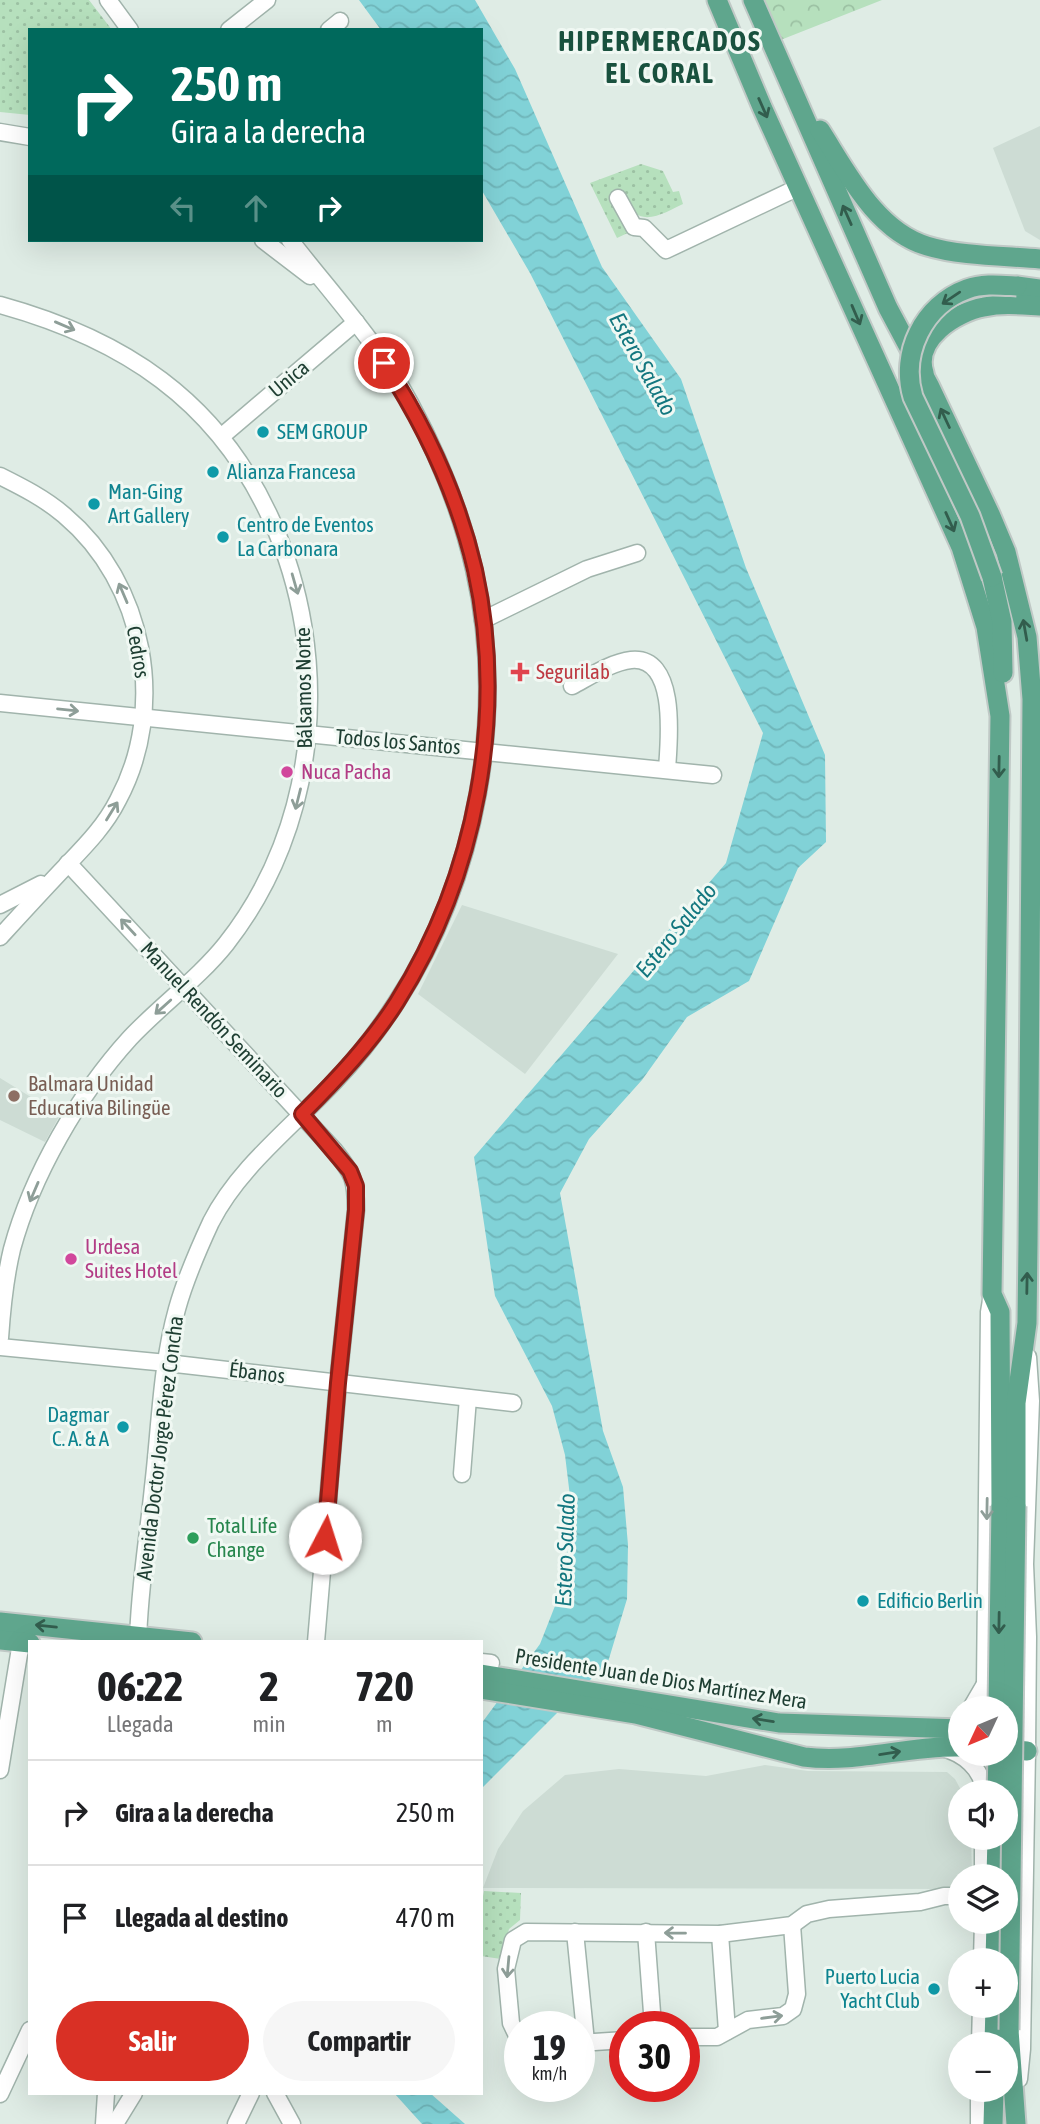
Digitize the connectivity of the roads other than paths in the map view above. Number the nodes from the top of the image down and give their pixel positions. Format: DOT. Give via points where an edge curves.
graph roads {
  1 [pos="108,0"];
  2 [pos="267,0"];
  3 [pos="717,0"];
  4 [pos="753,0"];
  5 [pos="129,28"];
  6 [pos="232,28"];
  7 [pos="790,88"];
  8 [pos="0,132"];
  9 [pos="28,137"];
  10 [pos="799,187"];
  11 [pos="618,198"];
  12 [pos="266,242"];
  13 [pos="292,242"];
  14 [pos="1040,259"];
  15 [pos="1040,289"];
  16 [pos="331,293"];
  17 [pos="0,304"];
  18 [pos="1040,306"];
  19 [pos="356,323"];
  20 [pos="930,387"];
  21 [pos="222,436"];
  22 [pos="0,476"];
  23 [pos="638,553"];
  24 [pos="483,620"];
  25 [pos="572,686"];
  26 [pos="0,703"];
  27 [pos="1000,716"];
  28 [pos="144,717"];
  29 [pos="309,734"];
  30 [pos="484,750"];
  31 [pos="667,769"];
  32 [pos="713,775"];
  33 [pos="68,863"];
  34 [pos="0,905"];
  35 [pos="0,937"];
  36 [pos="184,987"];
  37 [pos="302,1114"];
  38 [pos="1029,1163"];
  39 [pos="1040,1187"];
  40 [pos="1034,1239"];
  41 [pos="992,1294"];
  42 [pos="1027,1323"];
  43 [pos="0,1338"];
  44 [pos="0,1346"];
  45 [pos="167,1363"];
  46 [pos="338,1383"];
  47 [pos="468,1398"];
  48 [pos="513,1403"];
  49 [pos="462,1474"];
  50 [pos="1008,1506"];
  51 [pos="0,1622"];
  52 [pos="138,1638"];
  53 [pos="0,1640"];
  54 [pos="165,1640"];
  55 [pos="316,1640"];
  56 [pos="25,1643"];
  57 [pos="485,1666"];
  58 [pos="985,1684"];
  59 [pos="483,1689"];
  60 [pos="1027,1689"];
  61 [pos="978,1696"];
  62 [pos="999,1696"];
  63 [pos="637,1707"];
  64 [pos="801,1724"];
  65 [pos="845,1724"];
  66 [pos="948,1725"];
  67 [pos="1018,1731"];
  68 [pos="1027,1731"];
  69 [pos="948,1732"];
  70 [pos="931,1737"];
  71 [pos="948,1743"];
  72 [pos="1018,1750"];
  73 [pos="1027,1751"];
  74 [pos="804,1757"];
  75 [pos="846,1759"];
  76 [pos="0,1770"];
  77 [pos="981,1780"];
  78 [pos="1018,1796"];
  79 [pos="1026,1815"];
  80 [pos="948,1896"];
  81 [pos="920,1902"];
  82 [pos="948,1905"];
  83 [pos="792,1925"];
  84 [pos="575,1932"];
  85 [pos="646,1932"];
  86 [pos="720,1934"];
  87 [pos="510,2011"];
  88 [pos="581,2011"];
  89 [pos="652,2011"];
  90 [pos="727,2031"];
  91 [pos="995,2032"];
  92 [pos="28,2034"];
  93 [pos="700,2038"];
  94 [pos="0,2094"];
  95 [pos="106,2095"];
  96 [pos="133,2095"];
  97 [pos="250,2095"];
  98 [pos="276,2095"];
  99 [pos="979,2102"];
  100 [pos="994,2102"];
  101 [pos="1012,2102"];
  102 [pos="1016,2119"];
  103 [pos="104,2124"];
  104 [pos="115,2124"];
  105 [pos="236,2124"];
  106 [pos="292,2124"];
  107 [pos="979,2124"];
  108 [pos="993,2124"];
  1 -- 5 [label="street"];
  2 -- 6 [label="street"];
  3 -- 10 [label="main road, one-way"];
  4 -- 7 [label="main road"];
  7 -- 14 [label="main road" via="861,192 901,234 929,247"];
  20 -- 7 [label="main road, one-way" via="888,308"];
  8 -- 9 [label="street"];
  10 -- 11 [label="street" via="666,250 644,228 634,227"];
  10 -- 27 [label="main road, one-way" via="961,547 986,627"];
  12 -- 16 [label="street, Avenida Doctor Jorge Pérez Concha"];
  13 -- 16 [label="street, Avenida Doctor Jorge Pérez Concha"];
  15 -- 27 [label="main road, one-way, bridge" via="976,286 948,299 924,323 909,360 913,397 970,516 992,577 1002,622"];
  16 -- 19 [label="street, Avenida Doctor Jorge Pérez Concha"];
  17 -- 21 [label="street, Bálsamos Norte, one-way" via="47,318 132,359"];
  18 -- 20 [label="main road" via="983,307 951,321 924,351 923,368"];
  19 -- 21 [label="street, Unica"];
  19 -- 24 [label="street, Avenida Doctor Jorge Pérez Concha" via="409,401 448,484 475,570"];
  38 -- 20 [label="main road, one-way" via="1030,660 1006,552"];
  21 -- 29 [label="street, Bálsamos Norte, one-way" via="263,502 293,575 304,631"];
  28 -- 22 [label="street, Cedros, one-way" via="144,668 135,623 117,580 91,542 64,515"];
  23 -- 24 [label="street" via="587,569"];
  24 -- 30 [label="street, Avenida Doctor Jorge Pérez Concha"];
  25 -- 31 [label="street" via="633,659 654,666 670,723"];
  26 -- 28 [label="street, Todos los Santos, one-way"];
  27 -- 41 [label="main road, one-way"];
  28 -- 29 [label="street, Todos los Santos"];
  33 -- 28 [label="street, Cedros, one-way" via="118,801 138,752"];
  29 -- 30 [label="street, Todos los Santos"];
  29 -- 36 [label="street, Bálsamos Norte, one-way" via="294,812 273,865 226,943"];
  30 -- 31 [label="street, Todos los Santos"];
  30 -- 37 [label="street, Avenida Doctor Jorge Pérez Concha" via="467,839 427,947 397,1002 362,1049"];
  31 -- 32 [label="street, Todos los Santos"];
  33 -- 34 [label="street, Cedros" via="44,882"];
  33 -- 35 [label="street, Cedros"];
  36 -- 33 [label="street, Manuel Rendón Seminario, one-way"];
  36 -- 37 [label="street, Manuel Rendón Seminario"];
  36 -- 43 [label="street, Bálsamos Norte, one-way" via="126,1043 90,1089 57,1143 12,1250"];
  37 -- 45 [label="street, Avenida Doctor Jorge Pérez Concha" via="237,1182 214,1218 177,1310"];
  37 -- 46 [label="street, Manuel Rendón Seminario" via="350,1171 356,1186"];
  38 -- 39 [label="street"];
  38 -- 40 [label="main road"];
  42 -- 40 [label="main road, one-way"];
  41 -- 50 [label="main road" via="1000,1312"];
  41 -- 58 [label="street, one-way"];
  42 -- 50 [label="main road"];
  42 -- 60 [label="street" via="1031,1401 1025,1564"];
  44 -- 45 [label="street, Ébanos"];
  45 -- 46 [label="street, Ébanos"];
  45 -- 52 [label="street, Avenida Doctor Jorge Pérez Concha"];
  46 -- 47 [label="street, Ébanos"];
  46 -- 55 [label="street, Manuel Rendón Seminario"];
  47 -- 48 [label="street, Ébanos"];
  47 -- 49 [label="street"];
  50 -- 62 [label="main road, one-way, bridge"];
  50 -- 91 [label="main road, bridge"];
  52 -- 51 [label="main road, one-way"];
  52 -- 54 [label="main road"];
  53 -- 56 [label="main road"];
  56 -- 76 [label="street"];
  57 -- 63 [label="main road, Presidente Juan de Dios Martínez Mera"];
  58 -- 60 [label="street" via="990,1699 1003,1707 1015,1705"];
  58 -- 61 [label="street"];
  59 -- 63 [label="main road, Presidente Juan de Dios Martínez Mera"];
  60 -- 68 [label="street"];
  64 -- 63 [label="main road, Presidente Juan de Dios Martínez Mera, one-way"];
  63 -- 74 [label="main road, Presidente Juan de Dios Martínez Mera"];
  64 -- 65 [label="main road, Presidente Juan de Dios Martínez Mera"];
  64 -- 74 [label="main road" via="795,1743"];
  65 -- 70 [label="main road, Presidente Juan de Dios Martínez Mera"];
  65 -- 75 [label="main road" via="859,1740 856,1751"];
  66 -- 70 [label="street"];
  67 -- 68 [label="main road"];
  68 -- 73 [label="street"];
  69 -- 70 [label="main road, Presidente Juan de Dios Martínez Mera"];
  70 -- 71 [label="main road, Presidente Juan de Dios Martínez Mera"];
  75 -- 70 [label="main road, Presidente Juan de Dios Martínez Mera, one-way"];
  70 -- 77 [label="street" via="963,1757"];
  72 -- 73 [label="main road"];
  73 -- 79 [label="street"];
  74 -- 75 [label="main road, Presidente Juan de Dios Martínez Mera"];
  78 -- 79 [label="street"];
  79 -- 102 [label="street" via="1022,2049"];
  80 -- 81 [label="street"];
  81 -- 82 [label="street"];
  81 -- 83 [label="street" via="829,1909 807,1914"];
  83 -- 86 [label="street"];
  90 -- 83 [label="street, one-way" via="748,2020 783,2016 793,2009 797,1994"];
  84 -- 85 [label="street"];
  84 -- 87 [label="street, one-way" via="526,1932 513,1940 506,1969"];
  84 -- 88 [label="street"];
  86 -- 85 [label="street, one-way"];
  85 -- 89 [label="street"];
  86 -- 90 [label="street"];
  90 -- 93 [label="street"];
  92 -- 94 [label="street"];
  95 -- 103 [label="street"];
  96 -- 104 [label="street"];
  97 -- 105 [label="street"];
  98 -- 106 [label="street"];
  99 -- 107 [label="street"];
  100 -- 108 [label="main road"];
  101 -- 102 [label="main road"];
}
